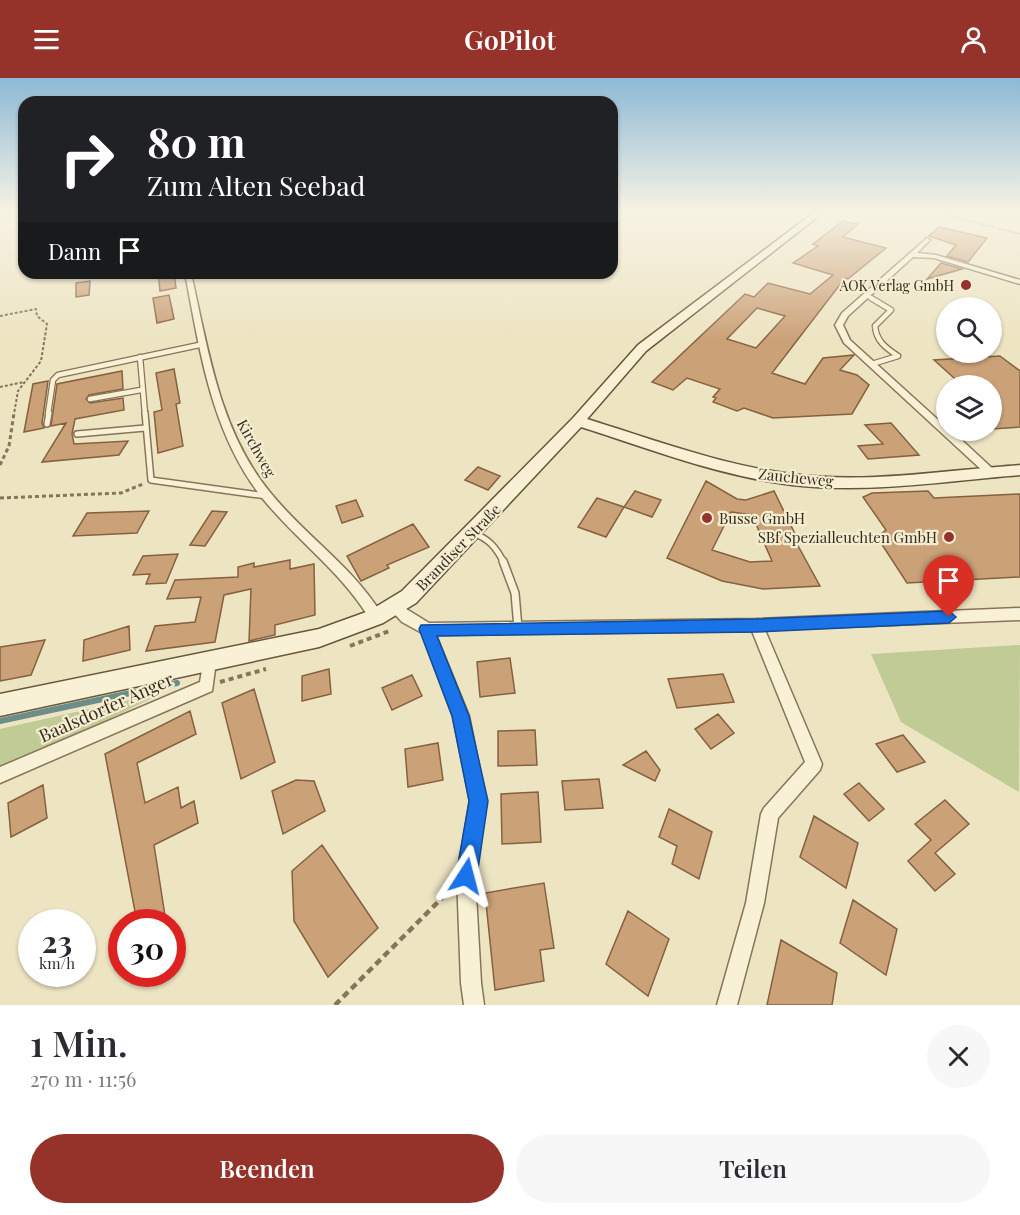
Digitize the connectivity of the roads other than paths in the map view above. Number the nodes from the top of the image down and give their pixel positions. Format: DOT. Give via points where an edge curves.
graph roads {
  1 [pos="764,254"];
  2 [pos="911,255"];
  3 [pos="189,279"];
  4 [pos="1020,282"];
  5 [pos="866,295"];
  6 [pos="204,344"];
  7 [pos="140,357"];
  8 [pos="872,364"];
  9 [pos="141,390"];
  10 [pos="90,399"];
  11 [pos="578,421"];
  12 [pos="47,424"];
  13 [pos="145,428"];
  14 [pos="77,434"];
  15 [pos="1020,470"];
  16 [pos="990,472"];
  17 [pos="266,496"];
  18 [pos="472,533"];
  19 [pos="395,607"];
  20 [pos="1020,614"];
  21 [pos="376,617"];
  22 [pos="756,625"];
  23 [pos="427,629"];
  24 [pos="518,629"];
  25 [pos="209,662"];
  26 [pos="0,705"];
  27 [pos="0,775"];
  28 [pos="474,1005"];
  29 [pos="727,1005"];
  1 -- 11 [label="street, Brandiser Straße" via="653,339"];
  2 -- 4 [label="street" via="942,259"];
  2 -- 5 [label="street"];
  3 -- 6 [label="street, Kirchweg"];
  5 -- 8 [label="street" via="839,325 847,340"];
  5 -- 8 [label="lane" via="891,310 875,326 875,334 880,343 898,356"];
  6 -- 7 [label="lane"];
  6 -- 17 [label="street, Kirchweg" via="226,432"];
  7 -- 9 [label="lane"];
  7 -- 12 [label="lane" via="58,375 53,380"];
  8 -- 16 [label="street"];
  9 -- 10 [label="lane"];
  9 -- 13 [label="lane"];
  11 -- 16 [label="street, Zaucheweg" via="723,466 824,482"];
  11 -- 18 [label="street, Brandiser Straße"];
  13 -- 14 [label="lane"];
  13 -- 17 [label="lane, Kirchweg" via="151,480"];
  15 -- 16 [label="street, Zaucheweg"];
  17 -- 21 [label="street, Kirchweg" via="363,595"];
  18 -- 19 [label="street, Brandiser Straße"];
  18 -- 24 [label="lane" via="486,538 496,550 517,598"];
  19 -- 21 [label="street, Brandiser Straße"];
  19 -- 23 [label="street"];
  20 -- 22 [label="street"];
  21 -- 25 [label="street, Brandiser Straße" via="319,638"];
  22 -- 24 [label="street"];
  22 -- 29 [label="street" via="814,764 771,814 755,903"];
  23 -- 24 [label="street"];
  23 -- 28 [label="street" via="461,716 478,801 466,876"];
  25 -- 26 [label="street, Brandiser Straße"];
  25 -- 27 [label="street, Baalsdorfer Anger" via="207,686"];
}
